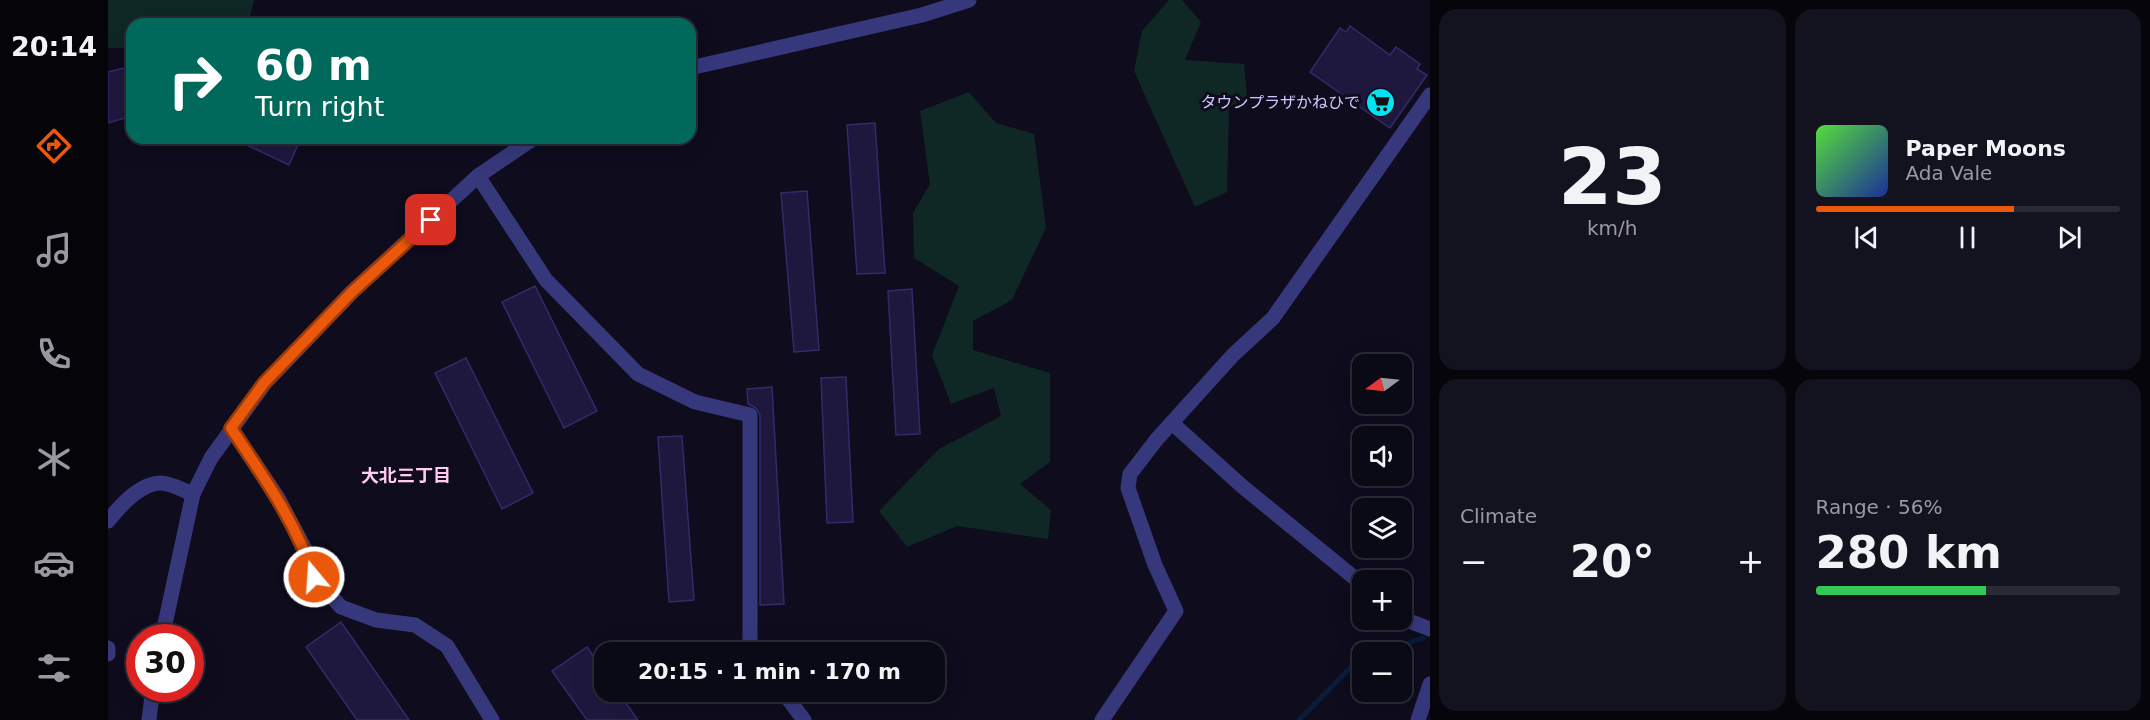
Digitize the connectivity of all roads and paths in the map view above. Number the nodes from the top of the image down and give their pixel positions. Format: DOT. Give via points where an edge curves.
graph roads {
  1 [pos="969,0"];
  2 [pos="696,67"];
  3 [pos="1430,95"];
  4 [pos="525,144"];
  5 [pos="478,176"];
  6 [pos="1172,423"];
  7 [pos="231,428"];
  8 [pos="193,494"];
  9 [pos="108,521"];
  10 [pos="1352,577"];
  11 [pos="1412,622"];
  12 [pos="165,624"];
  13 [pos="1430,629"];
  14 [pos="750,642"];
  15 [pos="108,648"];
  16 [pos="108,654"];
  17 [pos="1430,684"];
  18 [pos="151,702"];
  19 [pos="790,702"];
  20 [pos="149,720"];
  21 [pos="492,720"];
  22 [pos="804,720"];
  23 [pos="1102,720"];
  24 [pos="1418,720"];
  1 -- 2 [label="street" via="922,15"];
  3 -- 6 [label="street" via="1273,318 1233,355"];
  4 -- 5 [label="street"];
  5 -- 7 [label="street" via="352,292 264,383"];
  5 -- 14 [label="street" via="546,279 638,374 695,402 750,415"];
  6 -- 10 [label="street"];
  6 -- 23 [label="street" via="1130,474 1128,488 1176,611"];
  7 -- 8 [label="street"];
  7 -- 21 [label="street" via="278,498 305,549 314,577 341,607 376,620 415,626 447,646"];
  8 -- 9 [label="street" via="162,483 146,487 122,504"];
  8 -- 12 [label="street"];
  11 -- 13 [label="street"];
  15 -- 16 [label="street"];
  17 -- 24 [label="street"];
  18 -- 20 [label="street"];
  19 -- 22 [label="street"];
}
